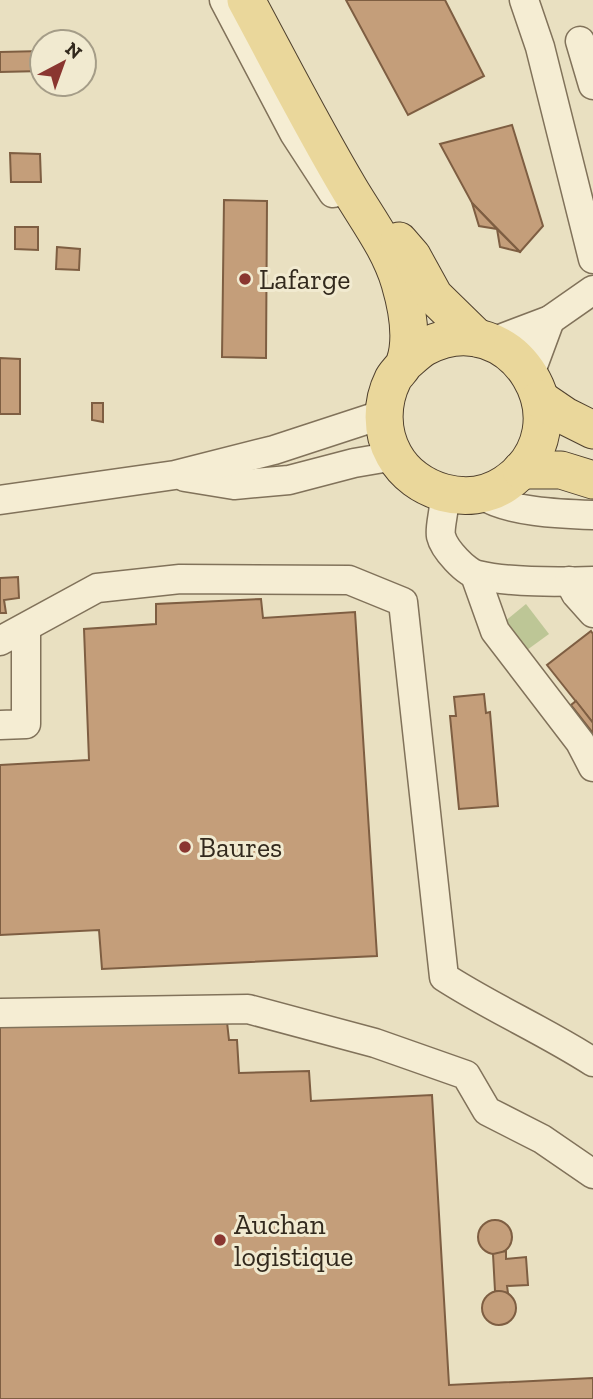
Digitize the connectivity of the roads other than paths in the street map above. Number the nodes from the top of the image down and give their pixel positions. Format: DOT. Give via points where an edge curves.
graph roads {
  1 [pos="224,0"];
  2 [pos="246,0"];
  3 [pos="524,0"];
  4 [pos="580,41"];
  5 [pos="593,85"];
  6 [pos="350,190"];
  7 [pos="593,259"];
  8 [pos="593,290"];
  9 [pos="550,320"];
  10 [pos="484,340"];
  11 [pos="399,370"];
  12 [pos="535,387"];
  13 [pos="384,414"];
  14 [pos="593,430"];
  15 [pos="395,456"];
  16 [pos="521,470"];
  17 [pos="175,475"];
  18 [pos="593,480"];
  19 [pos="444,493"];
  20 [pos="481,494"];
  21 [pos="0,500"];
  22 [pos="593,515"];
  23 [pos="475,575"];
  24 [pos="581,581"];
  25 [pos="593,613"];
  26 [pos="26,628"];
  27 [pos="0,641"];
  28 [pos="0,725"];
  29 [pos="593,767"];
  30 [pos="0,1013"];
  31 [pos="593,1062"];
  32 [pos="593,1174"];
  1 -- 11 [label="street" via="294,133 371,245 389,290"];
  2 -- 6 [label="main road"];
  3 -- 7 [label="street"];
  4 -- 5 [label="street"];
  6 -- 10 [label="main road" via="411,256 434,296"];
  6 -- 11 [label="main road" via="400,281 408,334"];
  8 -- 9 [label="street"];
  9 -- 10 [label="street"];
  9 -- 12 [label="street"];
  10 -- 11 [label="main road" via="451,338 425,346"];
  10 -- 12 [label="main road" via="514,355"];
  11 -- 13 [label="main road"];
  12 -- 14 [label="main road" via="565,416"];
  12 -- 16 [label="main road" via="542,424 536,449"];
  13 -- 15 [label="main road" via="386,436"];
  13 -- 17 [label="street" via="274,450"];
  15 -- 17 [label="street" via="289,480 234,485"];
  15 -- 19 [label="main road" via="407,473"];
  16 -- 18 [label="main road" via="561,470"];
  16 -- 20 [label="main road" via="503,485"];
  17 -- 21 [label="street"];
  19 -- 20 [label="main road"];
  19 -- 23 [label="street" via="440,535 450,554"];
  20 -- 22 [label="street" via="492,502"];
  23 -- 24 [label="street"];
  23 -- 29 [label="street" via="495,632 580,742"];
  24 -- 25 [label="street" via="576,594"];
  26 -- 27 [label="street"];
  26 -- 28 [label="street" via="26,724"];
  26 -- 31 [label="street" via="97,588 180,579 349,580 404,602 444,977"];
  30 -- 32 [label="street" via="248,1009 363,1039 466,1075 486,1111 542,1139"];
}
